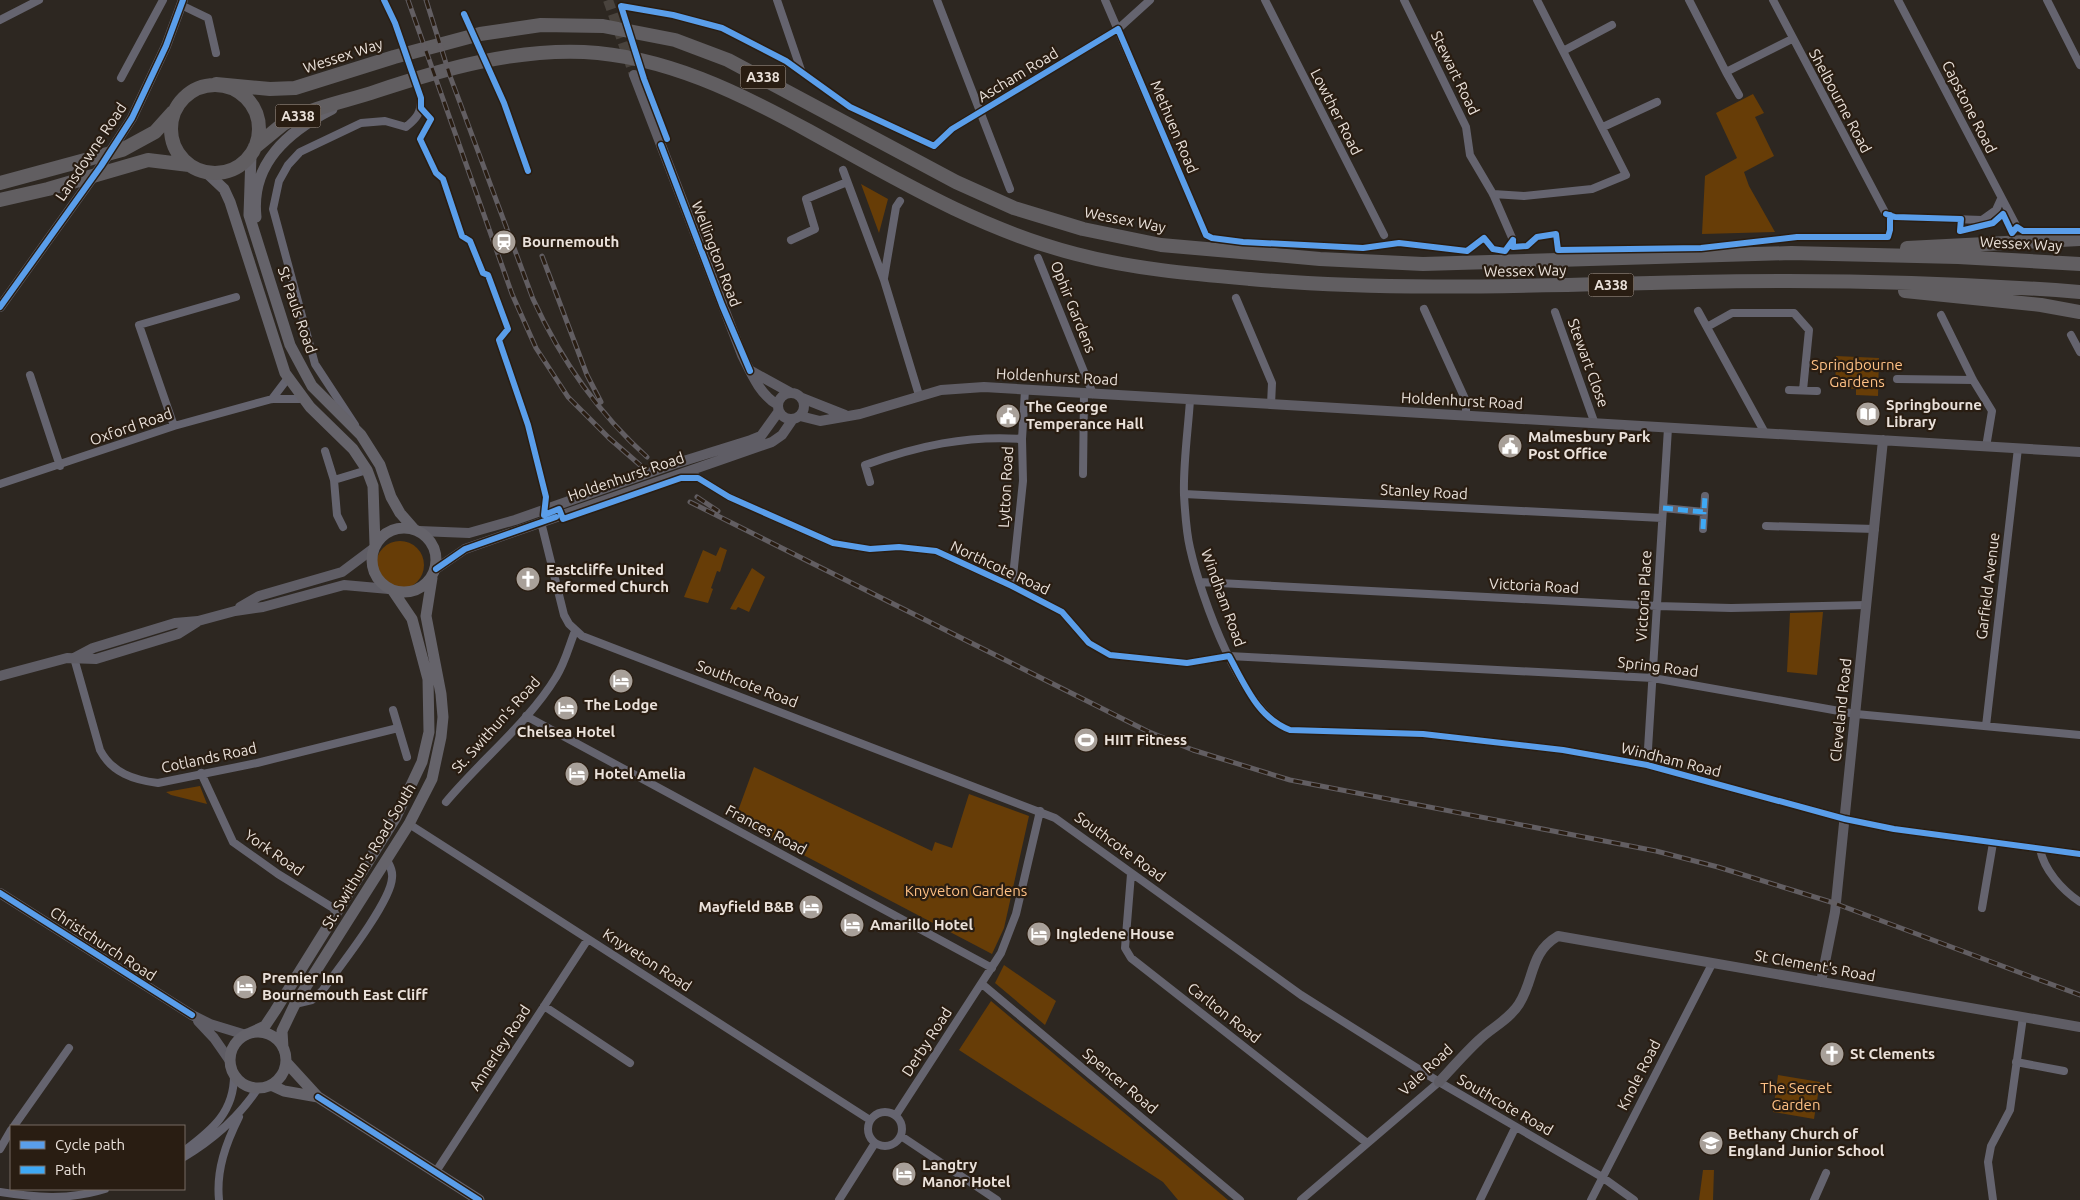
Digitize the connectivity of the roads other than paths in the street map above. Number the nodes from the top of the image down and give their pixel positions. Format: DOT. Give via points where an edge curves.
graph roads {
  1 [pos="39,0"];
  2 [pos="163,0"];
  3 [pos="384,0"];
  4 [pos="777,0"];
  5 [pos="937,0"];
  6 [pos="1105,0"];
  7 [pos="1150,0"];
  8 [pos="1265,0"];
  9 [pos="1404,0"];
  10 [pos="1537,0"];
  11 [pos="1689,0"];
  12 [pos="1772,0"];
  13 [pos="1898,0"];
  14 [pos="2047,0"];
  15 [pos="182,2"];
  16 [pos="0,20"];
  17 [pos="1612,25"];
  18 [pos="1118,29"];
  19 [pos="1792,39"];
  20 [pos="1563,51"];
  21 [pos="216,53"];
  22 [pos="2080,65"];
  23 [pos="1726,72"];
  24 [pos="802,73"];
  25 [pos="634,75"];
  26 [pos="121,78"];
  27 [pos="216,84"];
  28 [pos="1739,95"];
  29 [pos="348,101"];
  30 [pos="1657,102"];
  31 [pos="173,111"];
  32 [pos="981,111"];
  33 [pos="1603,127"];
  34 [pos="934,146"];
  35 [pos="253,151"];
  36 [pos="189,166"];
  37 [pos="843,170"];
  38 [pos="207,173"];
  39 [pos="847,182"];
  40 [pos="0,183"];
  41 [pos="1010,189"];
  42 [pos="1493,194"];
  43 [pos="2001,199"];
  44 [pos="0,200"];
  45 [pos="900,200"];
  46 [pos="2017,227"];
  47 [pos="1206,235"];
  48 [pos="1384,236"];
  49 [pos="2080,239"];
  50 [pos="791,240"];
  51 [pos="1514,240"];
  52 [pos="259,243"];
  53 [pos="1792,253"];
  54 [pos="1038,258"];
  55 [pos="2080,264"];
  56 [pos="884,280"];
  57 [pos="1794,280"];
  58 [pos="2080,292"];
  59 [pos="236,297"];
  60 [pos="1236,298"];
  61 [pos="0,307"];
  62 [pos="1424,309"];
  63 [pos="1698,311"];
  64 [pos="1555,312"];
  65 [pos="2080,312"];
  66 [pos="1941,315"];
  67 [pos="1707,327"];
  68 [pos="2071,335"];
  69 [pos="2080,352"];
  70 [pos="750,371"];
  71 [pos="30,375"];
  72 [pos="288,378"];
  73 [pos="1897,379"];
  74 [pos="1973,380"];
  75 [pos="1025,390"];
  76 [pos="1789,390"];
  77 [pos="1803,390"];
  78 [pos="1817,391"];
  79 [pos="791,393"];
  80 [pos="1089,394"];
  81 [pos="919,395"];
  82 [pos="802,398"];
  83 [pos="272,399"];
  84 [pos="304,399"];
  85 [pos="1190,400"];
  86 [pos="1271,405"];
  87 [pos="779,408"];
  88 [pos="845,415"];
  89 [pos="1466,416"];
  90 [pos="796,418"];
  91 [pos="1595,424"];
  92 [pos="174,426"];
  93 [pos="1668,428"];
  94 [pos="1765,434"];
  95 [pos="362,435"];
  96 [pos="1022,438"];
  97 [pos="1884,440"];
  98 [pos="1986,446"];
  99 [pos="2018,448"];
  100 [pos="325,451"];
  101 [pos="2080,452"];
  102 [pos="60,466"];
  103 [pos="367,470"];
  104 [pos="1083,474"];
  105 [pos="690,475"];
  106 [pos="334,480"];
  107 [pos="870,482"];
  108 [pos="0,484"];
  109 [pos="1184,494"];
  110 [pos="1705,496"];
  111 [pos="1663,508"];
  112 [pos="1704,512"];
  113 [pos="1662,518"];
  114 [pos="541,522"];
  115 [pos="1766,526"];
  116 [pos="343,527"];
  117 [pos="1702,529"];
  118 [pos="1875,529"];
  119 [pos="417,530"];
  120 [pos="375,547"];
  121 [pos="434,574"];
  122 [pos="1200,582"];
  123 [pos="1012,586"];
  124 [pos="391,590"];
  125 [pos="1867,605"];
  126 [pos="1657,606"];
  127 [pos="235,610"];
  128 [pos="575,631"];
  129 [pos="1229,656"];
  130 [pos="74,658"];
  131 [pos="0,676"];
  132 [pos="1653,678"];
  133 [pos="393,710"];
  134 [pos="1856,714"];
  135 [pos="526,716"];
  136 [pos="1986,726"];
  137 [pos="398,728"];
  138 [pos="2080,735"];
  139 [pos="406,757"];
  140 [pos="1647,765"];
  141 [pos="201,773"];
  142 [pos="446,802"];
  143 [pos="1040,811"];
  144 [pos="1845,819"];
  145 [pos="409,824"];
  146 [pos="1993,843"];
  147 [pos="2040,848"];
  148 [pos="2080,854"];
  149 [pos="387,860"];
  150 [pos="1131,874"];
  151 [pos="0,893"];
  152 [pos="2080,902"];
  153 [pos="1982,908"];
  154 [pos="338,911"];
  155 [pos="588,939"];
  156 [pos="1546,943"];
  157 [pos="1712,964"];
  158 [pos="992,968"];
  159 [pos="1821,982"];
  160 [pos="982,984"];
  161 [pos="295,1004"];
  162 [pos="544,1006"];
  163 [pos="192,1016"];
  164 [pos="2023,1017"];
  165 [pos="2080,1027"];
  166 [pos="248,1034"];
  167 [pos="69,1048"];
  168 [pos="283,1048"];
  169 [pos="230,1061"];
  170 [pos="286,1062"];
  171 [pos="2016,1062"];
  172 [pos="630,1063"];
  173 [pos="2064,1071"];
  174 [pos="234,1073"];
  175 [pos="1439,1082"];
  176 [pos="271,1085"];
  177 [pos="258,1088"];
  178 [pos="318,1097"];
  179 [pos="241,1113"];
  180 [pos="896,1115"];
  181 [pos="870,1120"];
  182 [pos="15,1125"];
  183 [pos="1515,1128"];
  184 [pos="10,1132"];
  185 [pos="901,1136"];
  186 [pos="875,1143"];
  187 [pos="1367,1143"];
  188 [pos="0,1149"];
  189 [pos="185,1150"];
  190 [pos="185,1156"];
  191 [pos="435,1173"];
  192 [pos="1826,1173"];
  193 [pos="1602,1177"];
  194 [pos="101,1190"];
  195 [pos="0,1192"];
  196 [pos="45,1200"];
  197 [pos="219,1200"];
  198 [pos="479,1200"];
  199 [pos="839,1200"];
  200 [pos="997,1200"];
  201 [pos="1240,1200"];
  202 [pos="1301,1200"];
  203 [pos="1480,1200"];
  204 [pos="1590,1200"];
  205 [pos="1634,1200"];
  206 [pos="1814,1200"];
  207 [pos="1993,1200"];
  1 -- 16 [label="street"];
  2 -- 26 [label="street"];
  3 -- 95 [label="street" via="421,98 417,118 406,127 385,121 361,123 300,152 279,181 272,210 315,364"];
  4 -- 24 [label="street"];
  5 -- 32 [label="street"];
  6 -- 18 [label="street, Methuen Road"];
  7 -- 18 [label="street, Ascham Road"];
  8 -- 48 [label="street, Lowther Road"];
  9 -- 42 [label="street, Stewart Road" via="1466,127 1470,155"];
  10 -- 20 [label="street"];
  11 -- 23 [label="street"];
  12 -- 19 [label="street, Shelbourne Road"];
  13 -- 43 [label="street, Capstone Road"];
  14 -- 22 [label="street"];
  15 -- 21 [label="street" via="208,18"];
  15 -- 61 [label="street, Lansdowne Road" via="166,46 132,118"];
  17 -- 20 [label="street"];
  18 -- 32 [label="street, Ascham Road"];
  18 -- 47 [label="street, Methuen Road"];
  19 -- 23 [label="street"];
  19 -- 43 [label="street, Shelbourne Road" via="1886,214 1982,220 1996,210"];
  20 -- 33 [label="street"];
  23 -- 28 [label="street"];
  25 -- 70 [label="street, Wellington Road"];
  27 -- 31 [label="highway" via="190,91"];
  27 -- 35 [label="highway" via="230,87 252,105 258,118 259,132"];
  27 -- 53 [label="highway, Wessex Way / A338" via="295,88 480,34 541,25 603,26 675,40 728,60 985,196 1054,221 1133,240 1271,255 1423,264"];
  29 -- 35 [label="highway, Wessex Way / A338" via="298,116 283,124"];
  29 -- 52 [label="main road" via="301,126 274,150 260,179 256,212"];
  29 -- 57 [label="highway, Wessex Way / A338" via="402,82 525,54 586,52 644,62 698,78 746,98 885,175 970,217 1060,250 1143,268 1281,282 1399,288 1526,288"];
  30 -- 33 [label="street"];
  31 -- 36 [label="highway" via="171,136"];
  31 -- 40 [label="highway" via="154,132 122,150"];
  32 -- 34 [label="street, Ascham Road" via="952,129"];
  32 -- 41 [label="street"];
  33 -- 42 [label="street" via="1626,175 1592,189 1524,196"];
  35 -- 38 [label="highway" via="232,170"];
  35 -- 52 [label="main road, St Pauls Road" via="249,215"];
  36 -- 38 [label="highway"];
  36 -- 44 [label="highway" via="148,160"];
  37 -- 39 [label="street"];
  38 -- 72 [label="main road, St Pauls Road" via="224,189 230,202"];
  39 -- 50 [label="street" via="806,200 815,229"];
  39 -- 56 [label="street"];
  42 -- 51 [label="street, Stewart Road"];
  43 -- 46 [label="street, Capstone Road"];
  45 -- 56 [label="street" via="896,207"];
  49 -- 53 [label="highway"];
  52 -- 95 [label="main road, St Pauls Road" via="290,345 302,371 324,400"];
  53 -- 55 [label="highway, Wessex Way / A338"];
  54 -- 80 [label="street, Ophir Gardens"];
  56 -- 81 [label="street"];
  57 -- 58 [label="highway, Wessex Way / A338" via="1973,285"];
  57 -- 65 [label="highway"];
  59 -- 92 [label="street" via="139,325"];
  60 -- 86 [label="street" via="1272,383"];
  62 -- 89 [label="street" via="1466,401"];
  63 -- 67 [label="street"];
  64 -- 91 [label="street, Stewart Close"];
  66 -- 74 [label="street"];
  67 -- 77 [label="street" via="1732,313 1794,313 1809,330"];
  67 -- 94 [label="street"];
  68 -- 69 [label="street"];
  70 -- 79 [label="street"];
  70 -- 87 [label="street, Wellington Road"];
  71 -- 102 [label="street"];
  72 -- 83 [label="street"];
  72 -- 84 [label="main road, St Pauls Road"];
  73 -- 74 [label="street"];
  74 -- 98 [label="street" via="1992,411"];
  75 -- 80 [label="street, Holdenhurst Road"];
  75 -- 81 [label="street, Holdenhurst Road" via="964,387"];
  75 -- 96 [label="street, Lytton Road"];
  76 -- 77 [label="street"];
  77 -- 78 [label="street"];
  79 -- 82 [label="street"];
  79 -- 87 [label="street, Holdenhurst Road" via="781,398"];
  80 -- 85 [label="street, Holdenhurst Road"];
  80 -- 104 [label="street"];
  81 -- 88 [label="street, Holdenhurst Road" via="860,414"];
  82 -- 88 [label="street"];
  82 -- 90 [label="street" via="804,406"];
  83 -- 84 [label="street, Oxford Road"];
  83 -- 92 [label="street, Oxford Road"];
  84 -- 103 [label="main road, St Pauls Road" via="352,449"];
  85 -- 86 [label="street, Holdenhurst Road"];
  85 -- 109 [label="street, Windham Road"];
  86 -- 89 [label="street, Holdenhurst Road"];
  87 -- 90 [label="street, Holdenhurst Road" via="785,417"];
  87 -- 119 [label="street, Holdenhurst Road" via="761,436 752,440 515,520 469,533"];
  88 -- 90 [label="street, Holdenhurst Road" via="820,421"];
  89 -- 91 [label="street, Holdenhurst Road"];
  90 -- 105 [label="street, Holdenhurst Road" via="772,442"];
  91 -- 93 [label="street, Holdenhurst Road"];
  92 -- 102 [label="street, Oxford Road"];
  93 -- 94 [label="street, Holdenhurst Road"];
  93 -- 111 [label="street, Victoria Place"];
  94 -- 97 [label="street, Holdenhurst Road"];
  95 -- 119 [label="main road, St Pauls Road" via="380,465 400,514"];
  96 -- 107 [label="street" via="954,440 906,450 865,465"];
  96 -- 123 [label="street, Lytton Road" via="1022,481"];
  97 -- 98 [label="street, Holdenhurst Road"];
  97 -- 118 [label="street, Cleveland Road"];
  98 -- 99 [label="street, Holdenhurst Road"];
  99 -- 101 [label="street, Holdenhurst Road"];
  99 -- 136 [label="street, Garfield Avenue"];
  100 -- 106 [label="street"];
  102 -- 108 [label="street, Oxford Road"];
  103 -- 106 [label="street"];
  103 -- 120 [label="main road, St Pauls Road" via="376,502"];
  105 -- 114 [label="street, Holdenhurst Road"];
  105 -- 123 [label="street, Northcote Road" via="752,508 834,543 936,551"];
  106 -- 116 [label="street" via="337,515"];
  109 -- 113 [label="street, Stanley Road"];
  109 -- 122 [label="street, Windham Road" via="1190,547"];
  110 -- 112 [label="street"];
  111 -- 112 [label="street"];
  111 -- 113 [label="street, Victoria Place"];
  112 -- 117 [label="street"];
  113 -- 126 [label="street, Victoria Place"];
  114 -- 121 [label="street, Holdenhurst Road" via="465,549"];
  114 -- 128 [label="street" via="564,615"];
  115 -- 118 [label="street"];
  118 -- 125 [label="street, Cleveland Road"];
  119 -- 120 [label="main road" via="395,529 386,533"];
  119 -- 121 [label="main road" via="435,548"];
  120 -- 124 [label="main road" via="372,565 375,574"];
  120 -- 127 [label="street" via="342,572 259,596"];
  121 -- 124 [label="main road" via="424,586 414,591"];
  121 -- 145 [label="main road, St. Swithun's Road South" via="426,616 441,694 441,737 432,780"];
  122 -- 126 [label="street, Victoria Road"];
  122 -- 129 [label="street, Windham Road"];
  123 -- 129 [label="street, Northcote Road" via="1062,612 1089,643 1110,655 1187,663"];
  124 -- 127 [label="street" via="344,586 263,607"];
  124 -- 154 [label="main road, St. Swithun's Road South" via="412,619 423,654 430,694 427,741 410,791"];
  125 -- 126 [label="street, Victoria Road"];
  125 -- 134 [label="street, Cleveland Road"];
  126 -- 132 [label="street, Victoria Place"];
  127 -- 130 [label="street" via="198,622 175,623 93,648"];
  128 -- 135 [label="street, St. Swithun's Road" via="556,678"];
  128 -- 143 [label="street, Southcote Road"];
  129 -- 132 [label="street, Spring Road"];
  129 -- 140 [label="street, Windham Road" via="1264,713 1290,730 1423,734 1563,750"];
  130 -- 131 [label="street"];
  130 -- 141 [label="street, Cotlands Road" via="100,750 112,766 129,776 158,784"];
  132 -- 134 [label="street, Spring Road"];
  132 -- 140 [label="street, Victoria Place"];
  133 -- 137 [label="street"];
  134 -- 136 [label="street, Spring Road"];
  134 -- 144 [label="street, Cleveland Road"];
  135 -- 142 [label="street, St. Swithun's Road"];
  135 -- 158 [label="street, Frances Road"];
  136 -- 138 [label="street, Spring Road"];
  137 -- 139 [label="street"];
  137 -- 141 [label="street, Cotlands Road"];
  140 -- 144 [label="street, Windham Road"];
  141 -- 154 [label="street, York Road" via="233,842"];
  143 -- 150 [label="street, Southcote Road" via="1070,828"];
  143 -- 158 [label="street, Derby Road" via="1016,914"];
  144 -- 146 [label="street, Windham Road"];
  144 -- 159 [label="street, Cleveland Road" via="1835,912"];
  145 -- 149 [label="main road, St. Swithun's Road South"];
  145 -- 155 [label="street, Knyveton Road"];
  146 -- 147 [label="street, Windham Road"];
  146 -- 153 [label="street"];
  147 -- 148 [label="street, Windham Road"];
  147 -- 152 [label="street" via="2041,857 2052,875 2067,893"];
  149 -- 161 [label="main road, St. Swithun's Road South"];
  149 -- 161 [label="street" via="393,880 375,915 322,991 312,1000"];
  150 -- 175 [label="street, Southcote Road" via="1301,995"];
  150 -- 187 [label="street, Carlton Road" via="1125,948 1132,958"];
  151 -- 163 [label="street, Christchurch Road"];
  154 -- 166 [label="main road, St. Swithun's Road South" via="265,1026"];
  155 -- 162 [label="street, Annerley Road"];
  155 -- 181 [label="street, Knyveton Road"];
  156 -- 157 [label="street, St Clement's Road" via="1558,936"];
  156 -- 175 [label="street, Vale Road" via="1539,952 1519,1004"];
  157 -- 159 [label="street, St Clement's Road"];
  157 -- 193 [label="street, Knole Road"];
  158 -- 160 [label="street, Derby Road"];
  159 -- 164 [label="street, St Clement's Road"];
  160 -- 180 [label="street, Derby Road"];
  160 -- 201 [label="street, Spencer Road"];
  161 -- 168 [label="main road, St. Swithun's Road South" via="282,1031"];
  162 -- 172 [label="street"];
  162 -- 191 [label="street, Annerley Road"];
  163 -- 166 [label="street, Christchurch Road"];
  163 -- 169 [label="street, Christchurch Road" via="214,1038"];
  164 -- 165 [label="street, St Clement's Road"];
  164 -- 171 [label="street"];
  166 -- 168 [label="main road" via="266,1033 279,1041"];
  166 -- 169 [label="main road" via="234,1045"];
  167 -- 182 [label="street"];
  168 -- 170 [label="main road"];
  169 -- 174 [label="main road"];
  170 -- 176 [label="main road" via="284,1071"];
  170 -- 178 [label="main road"];
  171 -- 173 [label="street"];
  171 -- 207 [label="street" via="2010,1110 1991,1146 1988,1162"];
  174 -- 177 [label="main road" via="244,1084"];
  174 -- 189 [label="street" via="234,1090 229,1105 220,1119"];
  175 -- 183 [label="street, Southcote Road"];
  175 -- 187 [label="street, Vale Road"];
  176 -- 177 [label="main road"];
  176 -- 178 [label="main road" via="284,1091"];
  177 -- 179 [label="street"];
  178 -- 191 [label="main road"];
  179 -- 190 [label="street" via="218,1134"];
  179 -- 197 [label="street" via="225,1150 219,1174"];
  180 -- 181 [label="street" via="879,1113"];
  180 -- 185 [label="street" via="902,1125"];
  181 -- 186 [label="street" via="868,1130"];
  183 -- 193 [label="street, Southcote Road"];
  183 -- 203 [label="street"];
  184 -- 188 [label="street"];
  185 -- 186 [label="street" via="890,1146"];
  185 -- 200 [label="street"];
  186 -- 199 [label="street"];
  187 -- 202 [label="street, Vale Road"];
  191 -- 198 [label="main road"];
  192 -- 206 [label="street"];
  193 -- 204 [label="street, Knole Road"];
  193 -- 205 [label="street, Southcote Road"];
  194 -- 196 [label="street"];
  195 -- 196 [label="street"];
}
